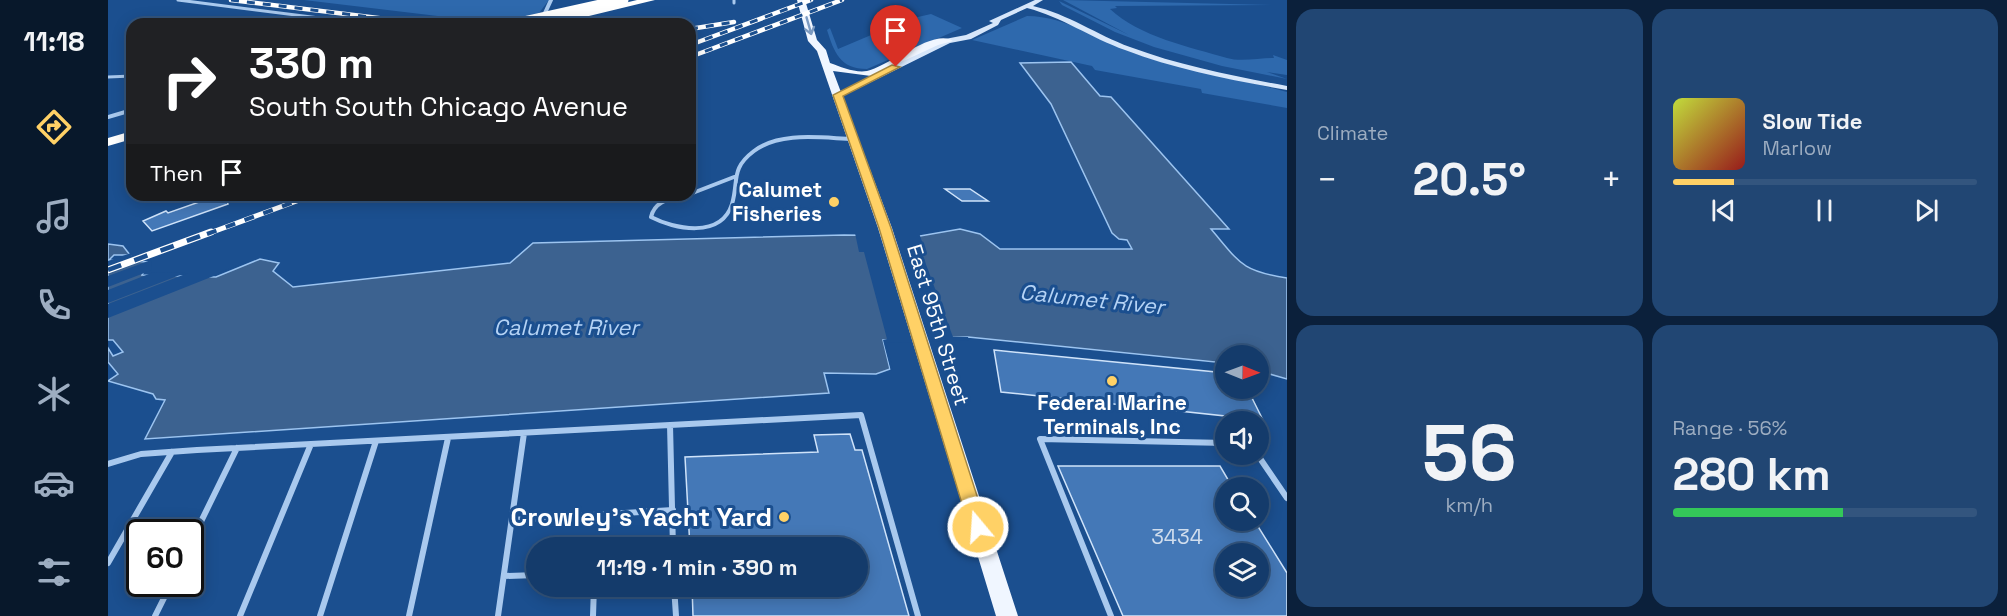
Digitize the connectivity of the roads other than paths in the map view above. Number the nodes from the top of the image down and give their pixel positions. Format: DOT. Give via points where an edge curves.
graph roads {
  1 [pos="178,0"];
  2 [pos="551,0"];
  3 [pos="623,0"];
  4 [pos="650,0"];
  5 [pos="801,0"];
  6 [pos="811,0"];
  7 [pos="1039,1"];
  8 [pos="1027,6"];
  9 [pos="320,18"];
  10 [pos="541,18"];
  11 [pos="544,18"];
  12 [pos="550,18"];
  13 [pos="952,40"];
  14 [pos="821,50"];
  15 [pos="827,65"];
  16 [pos="126,76"];
  17 [pos="108,77"];
  18 [pos="1287,82"];
  19 [pos="1287,88"];
  20 [pos="837,95"];
  21 [pos="126,112"];
  22 [pos="108,117"];
  23 [pos="126,128"];
  24 [pos="108,133"];
  25 [pos="126,137"];
  26 [pos="853,139"];
  27 [pos="108,142"];
  28 [pos="734,177"];
  29 [pos="696,191"];
  30 [pos="665,201"];
  31 [pos="670,425"];
  32 [pos="524,433"];
  33 [pos="448,438"];
  34 [pos="376,441"];
  35 [pos="1215,443"];
  36 [pos="310,444"];
  37 [pos="237,448"];
  38 [pos="172,452"];
  39 [pos="108,464"];
  40 [pos="1264,465"];
  41 [pos="1287,498"];
  42 [pos="673,510"];
  43 [pos="202,519"];
  44 [pos="512,520"];
  45 [pos="673,537"];
  46 [pos="108,563"];
  47 [pos="526,575"];
  48 [pos="504,576"];
  49 [pos="164,597"];
  50 [pos="594,597"];
  51 [pos="675,597"];
  52 [pos="155,616"];
  53 [pos="240,616"];
  54 [pos="320,616"];
  55 [pos="409,616"];
  56 [pos="498,616"];
  57 [pos="593,616"];
  58 [pos="676,616"];
  59 [pos="918,616"];
  60 [pos="1006,616"];
  61 [pos="1111,616"];
  1 -- 9 [label="lane"];
  2 -- 11 [label="street"];
  3 -- 10 [label="highway, bridge"];
  4 -- 12 [label="highway"];
  5 -- 14 [label="main road, East 95th Street, one-way" via="813,41"];
  6 -- 14 [label="main road, East 95th Street" via="824,40"];
  7 -- 8 [label="main road"];
  7 -- 18 [label="main road" via="1154,51"];
  8 -- 13 [label="main road" via="996,24"];
  8 -- 19 [label="main road" via="1050,12 1103,39 1154,57"];
  13 -- 15 [label="main road" via="936,42 866,75"];
  13 -- 20 [label="main road"];
  14 -- 15 [label="main road, East 95th Street"];
  15 -- 20 [label="main road, East 95th Street"];
  16 -- 17 [label="lane"];
  20 -- 26 [label="main road, East 95th Street"];
  21 -- 22 [label="lane"];
  23 -- 24 [label="highway"];
  25 -- 27 [label="highway"];
  26 -- 28 [label="lane" via="775,139 746,156"];
  26 -- 60 [label="main road, East 95th Street" via="885,228"];
  28 -- 29 [label="lane"];
  28 -- 30 [label="lane" via="731,207 713,224 682,229 664,225 651,217 652,208"];
  31 -- 32 [label="lane"];
  31 -- 42 [label="lane"];
  31 -- 59 [label="lane" via="861,416"];
  32 -- 33 [label="lane"];
  32 -- 44 [label="lane"];
  33 -- 34 [label="lane"];
  33 -- 55 [label="lane"];
  34 -- 36 [label="lane"];
  34 -- 54 [label="lane"];
  35 -- 61 [label="lane" via="1040,439"];
  36 -- 37 [label="lane"];
  36 -- 53 [label="lane"];
  37 -- 38 [label="lane"];
  37 -- 43 [label="lane"];
  38 -- 39 [label="lane" via="141,454"];
  38 -- 46 [label="lane"];
  40 -- 41 [label="lane"];
  42 -- 44 [label="lane"];
  42 -- 45 [label="lane"];
  44 -- 48 [label="lane"];
  47 -- 48 [label="lane"];
  48 -- 56 [label="lane"];
  49 -- 52 [label="lane"];
  50 -- 57 [label="lane"];
  51 -- 58 [label="lane"];
}
